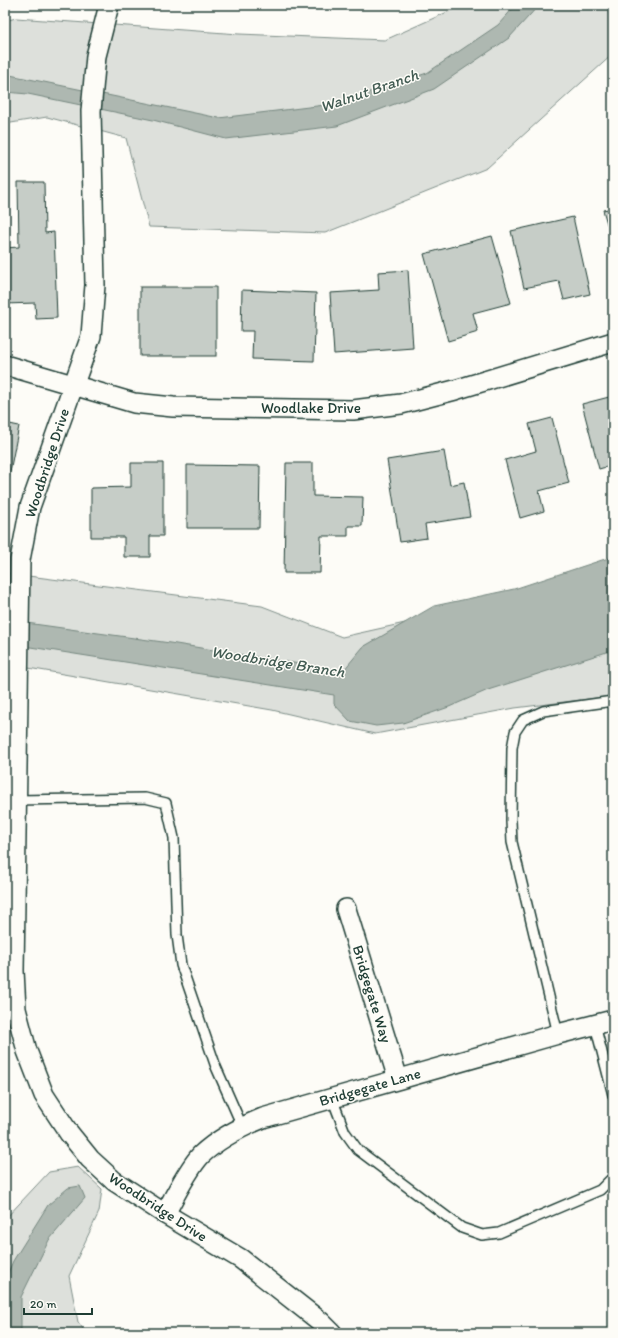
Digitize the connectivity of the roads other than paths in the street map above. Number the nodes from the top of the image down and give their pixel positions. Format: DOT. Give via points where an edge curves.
graph roads {
  1 [pos="109,5"];
  2 [pos="613,342"];
  3 [pos="5,366"];
  4 [pos="73,386"];
  5 [pos="613,701"];
  6 [pos="16,800"];
  7 [pos="10,856"];
  8 [pos="346,909"];
  9 [pos="613,1020"];
  10 [pos="595,1025"];
  11 [pos="558,1034"];
  12 [pos="398,1079"];
  13 [pos="613,1094"];
  14 [pos="332,1098"];
  15 [pos="242,1126"];
  16 [pos="613,1177"];
  17 [pos="165,1214"];
  18 [pos="332,1333"];
  1 -- 4 [label="street, Woodbridge Drive" via="96,56 91,111 96,285 92,329"];
  2 -- 4 [label="street, Woodlake Drive" via="455,390 401,404 353,410 174,407 134,403"];
  3 -- 4 [label="street, Woodlake Drive"];
  4 -- 6 [label="street, Woodbridge Drive" via="30,507 20,560"];
  5 -- 11 [label="lane" via="543,711 523,720 515,732 512,748 512,842"];
  6 -- 7 [label="street, Woodbridge Drive"];
  6 -- 15 [label="lane" via="145,798 166,803 174,838 177,935 182,966 216,1067"];
  7 -- 17 [label="street, Woodbridge Drive" via="16,1009 27,1051 44,1095 90,1159 114,1181"];
  8 -- 12 [label="street, Bridgegate Way"];
  9 -- 10 [label="street, Bridgegate Lane"];
  10 -- 11 [label="street, Bridgegate Lane"];
  10 -- 13 [label="lane"];
  11 -- 12 [label="street, Bridgegate Lane"];
  12 -- 14 [label="street, Bridgegate Lane"];
  14 -- 15 [label="street, Bridgegate Lane"];
  14 -- 16 [label="lane" via="345,1132 358,1150 462,1228 482,1235 499,1232 600,1190"];
  15 -- 17 [label="street, Bridgegate Lane" via="201,1156"];
  17 -- 18 [label="street, Woodbridge Drive" via="241,1259"];
}
